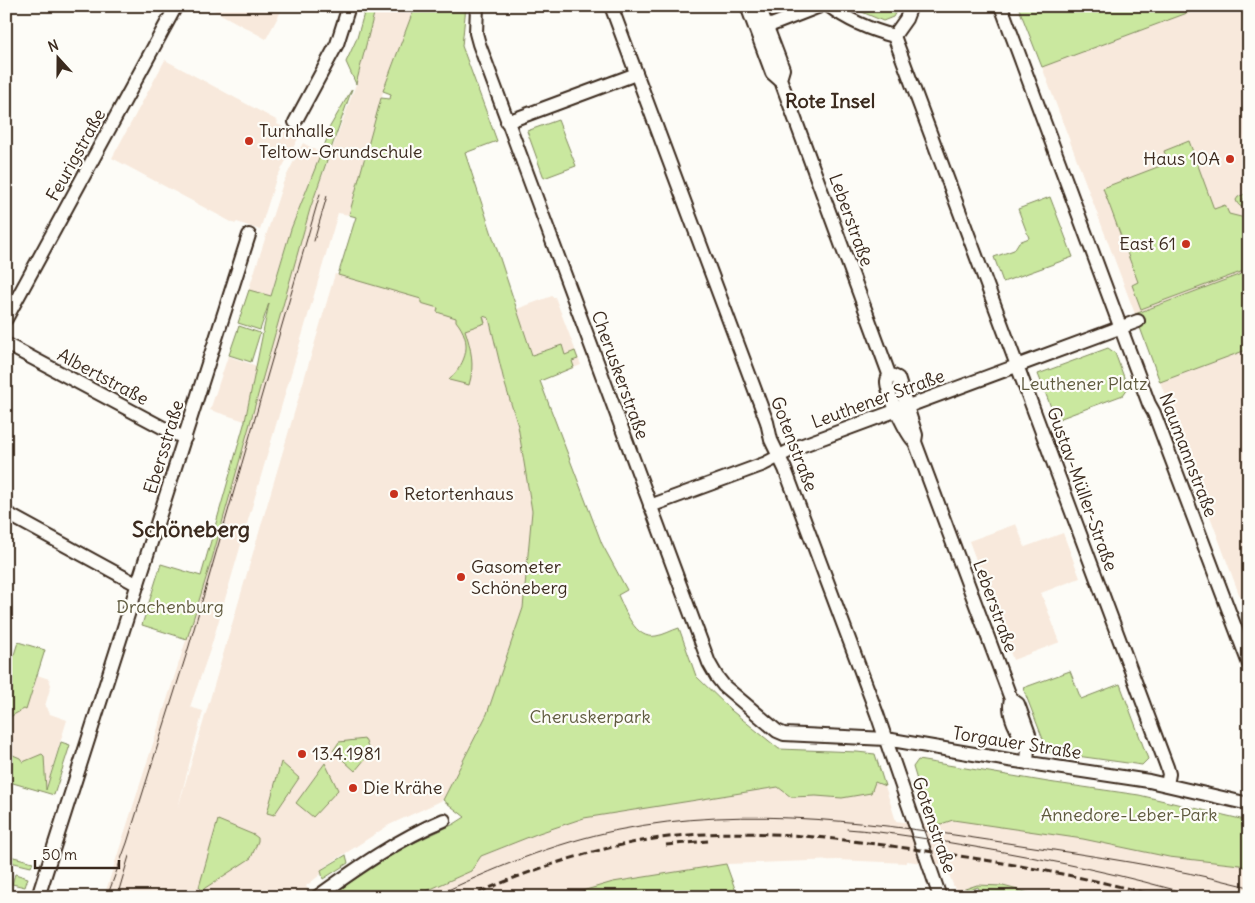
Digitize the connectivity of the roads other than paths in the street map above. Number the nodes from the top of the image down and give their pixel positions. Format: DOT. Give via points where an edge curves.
graph roads {
  1 [pos="176,6"];
  2 [pos="349,6"];
  3 [pos="477,6"];
  4 [pos="611,6"];
  5 [pos="747,6"];
  6 [pos="759,6"];
  7 [pos="820,6"];
  8 [pos="830,6"];
  9 [pos="911,6"];
  10 [pos="1001,6"];
  11 [pos="761,29"];
  12 [pos="894,36"];
  13 [pos="636,74"];
  14 [pos="295,122"];
  15 [pos="507,122"];
  16 [pos="249,235"];
  17 [pos="6,320"];
  18 [pos="1138,321"];
  19 [pos="1120,328"];
  20 [pos="6,344"];
  21 [pos="1017,366"];
  22 [pos="902,408"];
  23 [pos="185,438"];
  24 [pos="779,456"];
  25 [pos="650,506"];
  26 [pos="6,513"];
  27 [pos="138,585"];
  28 [pos="1249,664"];
  29 [pos="777,731"];
  30 [pos="886,739"];
  31 [pos="1027,763"];
  32 [pos="1167,785"];
  33 [pos="1249,804"];
  34 [pos="444,820"];
  35 [pos="38,897"];
  36 [pos="317,897"];
  37 [pos="940,897"];
  1 -- 17 [label="street, Feurigstraße"];
  2 -- 14 [label="street" via="337,44"];
  3 -- 15 [label="street, Cheruskerstraße" via="476,34"];
  4 -- 13 [label="street, Gotenstraße"];
  5 -- 11 [label="street, Leberstraße"];
  6 -- 11 [label="street, Leberstraße"];
  7 -- 11 [label="street"];
  8 -- 12 [label="street" via="874,31"];
  9 -- 12 [label="street"];
  10 -- 19 [label="street, Naumannstraße"];
  11 -- 22 [label="street, Leberstraße" via="772,73 780,79 890,374 898,378"];
  12 -- 21 [label="street, Gustav-Müller-Straße"];
  13 -- 15 [label="street"];
  13 -- 24 [label="street, Gotenstraße" via="767,422 770,440"];
  15 -- 25 [label="street, Cheruskerstraße"];
  16 -- 23 [label="street, Ebersstraße"];
  18 -- 19 [label="street, Leuthener Straße"];
  19 -- 21 [label="street, Leuthener Straße"];
  19 -- 28 [label="street, Naumannstraße"];
  20 -- 23 [label="street, Albertstraße"];
  21 -- 22 [label="street, Leuthener Straße"];
  21 -- 32 [label="street, Gustav-Müller-Straße" via="1167,767"];
  22 -- 24 [label="street, Leuthener Straße"];
  22 -- 31 [label="street, Leberstraße" via="910,438 915,442 1011,699 1009,707 1020,737 1028,744"];
  23 -- 27 [label="street, Ebersstraße"];
  24 -- 25 [label="street, Leuthener Straße"];
  24 -- 30 [label="street, Gotenstraße"];
  25 -- 29 [label="street, Cheruskerstraße" via="714,672 728,690"];
  26 -- 27 [label="street"];
  27 -- 35 [label="street, Ebersstraße"];
  29 -- 30 [label="street, Torgauer Straße" via="789,735"];
  30 -- 31 [label="street, Torgauer Straße"];
  30 -- 37 [label="street, Gotenstraße"];
  31 -- 32 [label="street, Torgauer Straße"];
  32 -- 33 [label="street, Torgauer Straße"];
  34 -- 36 [label="street" via="396,843"];
}
